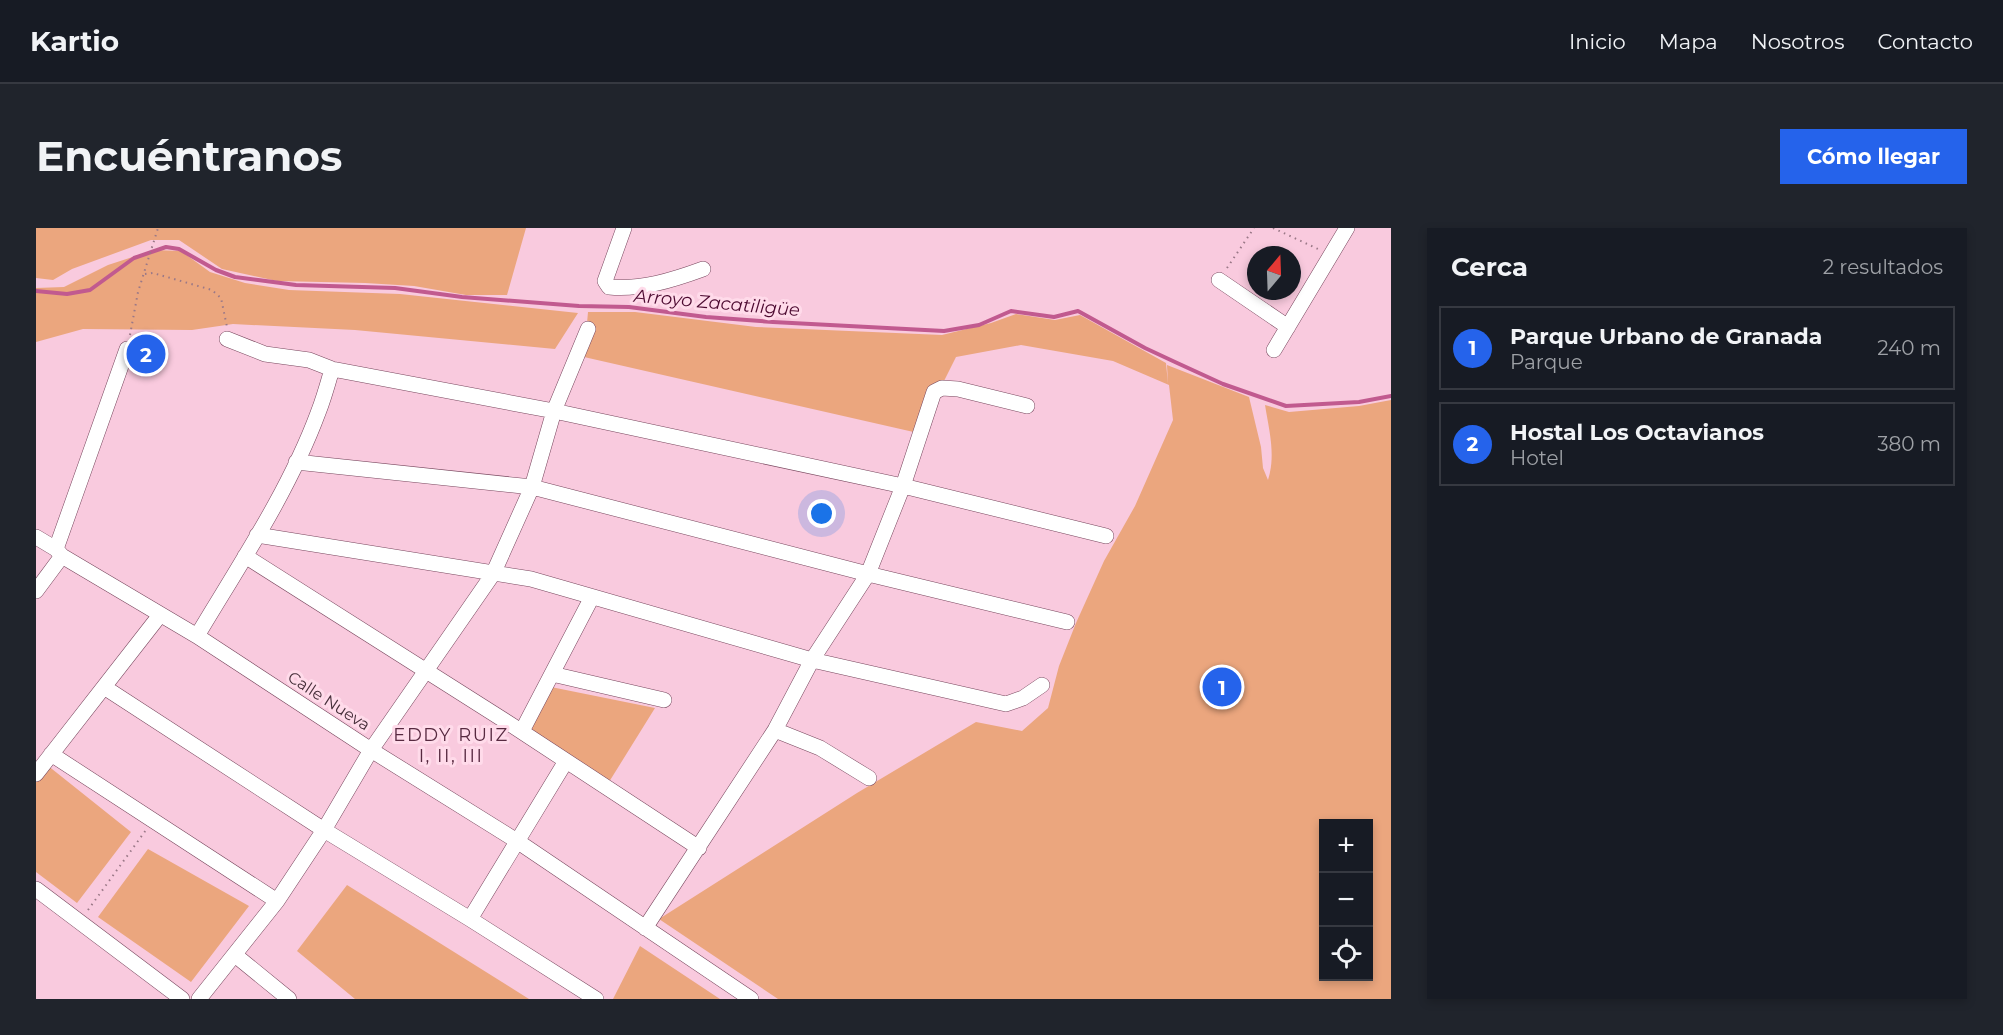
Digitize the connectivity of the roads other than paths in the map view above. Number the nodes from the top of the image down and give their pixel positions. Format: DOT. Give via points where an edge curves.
graph roads {
  1 [pos="624,228"];
  2 [pos="1347,228"];
  3 [pos="703,268"];
  4 [pos="1219,280"];
  5 [pos="1288,327"];
  6 [pos="588,329"];
  7 [pos="227,339"];
  8 [pos="127,349"];
  9 [pos="1274,350"];
  10 [pos="332,369"];
  11 [pos="1027,405"];
  12 [pos="554,411"];
  13 [pos="296,462"];
  14 [pos="903,486"];
  15 [pos="532,487"];
  16 [pos="257,535"];
  17 [pos="1106,536"];
  18 [pos="36,537"];
  19 [pos="59,552"];
  20 [pos="245,555"];
  21 [pos="494,574"];
  22 [pos="868,574"];
  23 [pos="36,591"];
  24 [pos="592,597"];
  25 [pos="160,615"];
  26 [pos="1067,622"];
  27 [pos="197,636"];
  28 [pos="812,660"];
  29 [pos="426,670"];
  30 [pos="552,674"];
  31 [pos="1042,685"];
  32 [pos="104,687"];
  33 [pos="664,700"];
  34 [pos="775,730"];
  35 [pos="522,731"];
  36 [pos="370,750"];
  37 [pos="51,754"];
  38 [pos="566,761"];
  39 [pos="36,774"];
  40 [pos="869,778"];
  41 [pos="324,830"];
  42 [pos="517,841"];
  43 [pos="699,848"];
  44 [pos="38,894"];
  45 [pos="277,901"];
  46 [pos="470,919"];
  47 [pos="645,928"];
  48 [pos="235,955"];
  49 [pos="182,999"];
  50 [pos="199,999"];
  51 [pos="289,999"];
  52 [pos="596,999"];
  53 [pos="751,999"];
  1 -- 3 [label="street" via="605,281 609,287 671,281"];
  2 -- 5 [label="street"];
  4 -- 5 [label="street"];
  5 -- 9 [label="street"];
  6 -- 12 [label="street"];
  7 -- 10 [label="street" via="265,354 309,360"];
  8 -- 19 [label="street"];
  10 -- 12 [label="street"];
  10 -- 13 [label="street"];
  11 -- 14 [label="street" via="958,389 942,387 934,392"];
  12 -- 14 [label="street"];
  12 -- 15 [label="street"];
  13 -- 15 [label="street"];
  13 -- 16 [label="street"];
  14 -- 17 [label="street"];
  14 -- 22 [label="street"];
  15 -- 21 [label="street"];
  15 -- 22 [label="street"];
  16 -- 20 [label="street"];
  16 -- 21 [label="street"];
  18 -- 19 [label="street, Calle Nueva"];
  19 -- 23 [label="street"];
  19 -- 25 [label="street, Calle Nueva"];
  20 -- 27 [label="street"];
  20 -- 29 [label="street"];
  21 -- 24 [label="street" via="531,579"];
  21 -- 29 [label="street"];
  22 -- 26 [label="street"];
  22 -- 28 [label="street"];
  24 -- 28 [label="street"];
  24 -- 30 [label="street"];
  25 -- 27 [label="street, Calle Nueva"];
  25 -- 32 [label="street"];
  27 -- 36 [label="street, Calle Nueva"];
  28 -- 31 [label="street" via="1006,704"];
  28 -- 34 [label="street"];
  29 -- 35 [label="street"];
  29 -- 36 [label="street"];
  30 -- 33 [label="street"];
  30 -- 35 [label="street"];
  32 -- 37 [label="street"];
  32 -- 41 [label="street"];
  34 -- 40 [label="street" via="820,748"];
  34 -- 43 [label="street"];
  35 -- 38 [label="street"];
  36 -- 41 [label="street"];
  36 -- 42 [label="street, Calle Nueva"];
  37 -- 39 [label="street"];
  37 -- 45 [label="street"];
  38 -- 42 [label="street"];
  38 -- 43 [label="street"];
  41 -- 45 [label="street"];
  41 -- 46 [label="street"];
  42 -- 46 [label="street"];
  42 -- 47 [label="street, Calle Nueva"];
  43 -- 47 [label="street"];
  44 -- 49 [label="street"];
  45 -- 48 [label="street"];
  46 -- 52 [label="street"];
  47 -- 53 [label="street, Calle Nueva"];
  48 -- 50 [label="street"];
  48 -- 51 [label="street"];
}
